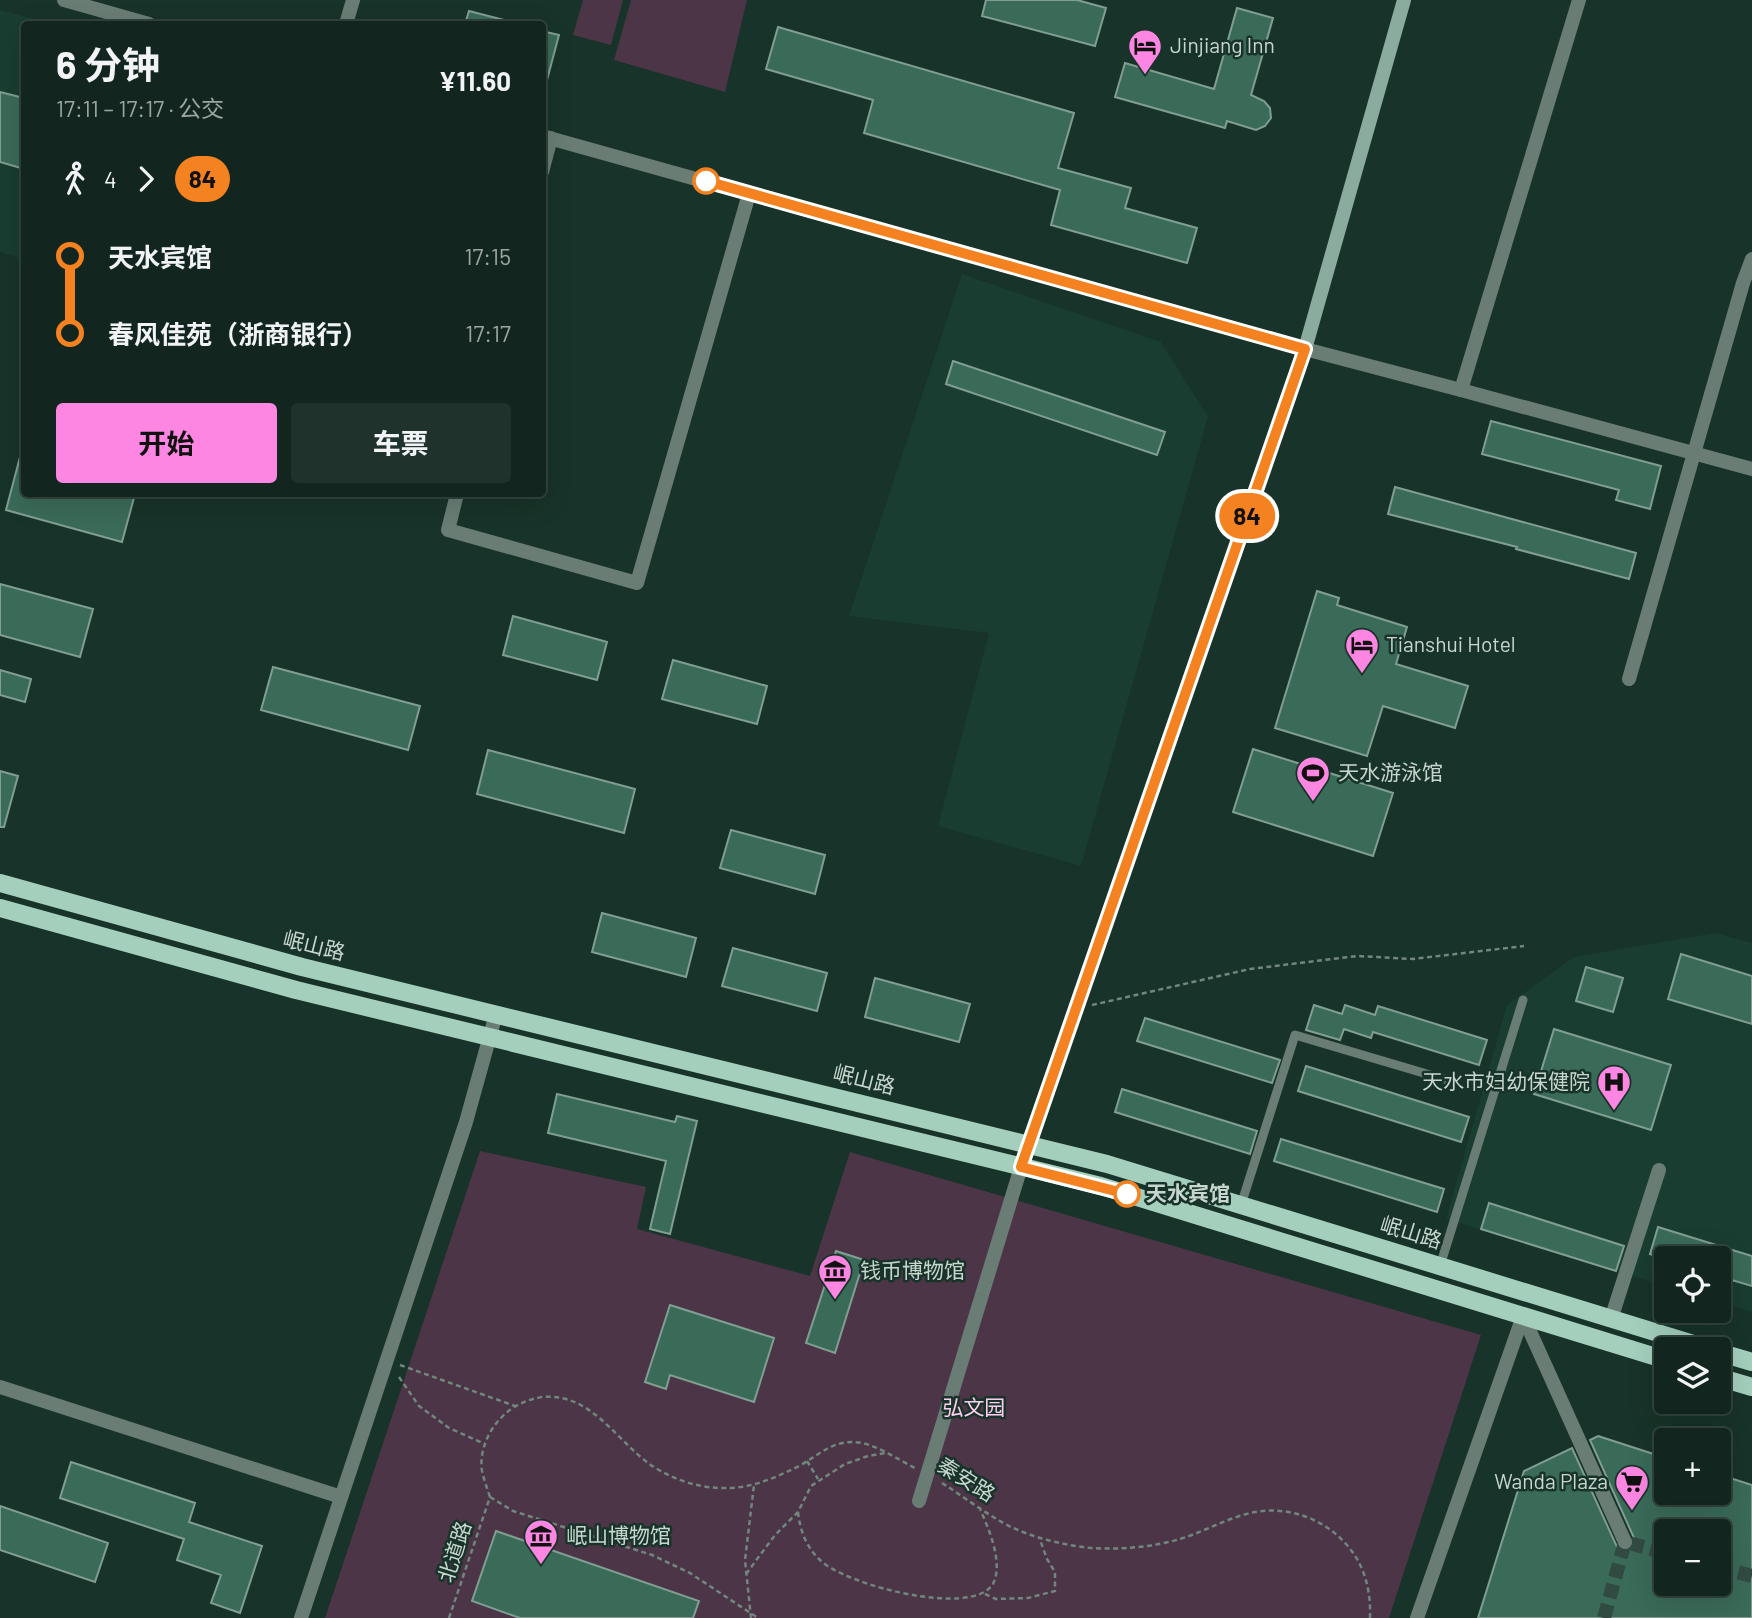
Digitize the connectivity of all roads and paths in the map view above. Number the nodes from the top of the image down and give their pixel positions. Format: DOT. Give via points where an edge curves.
graph roads {
  1 [pos="64,0"];
  2 [pos="353,0"];
  3 [pos="1404,0"];
  4 [pos="1578,0"];
  5 [pos="138,21"];
  6 [pos="347,21"];
  7 [pos="547,137"];
  8 [pos="749,194"];
  9 [pos="1752,259"];
  10 [pos="1305,349"];
  11 [pos="1461,390"];
  12 [pos="1695,454"];
  13 [pos="1752,469"];
  14 [pos="456,497"];
  15 [pos="1629,679"];
  16 [pos="0,883"];
  17 [pos="0,908"];
  18 [pos="1524,946"];
  19 [pos="1523,1000"];
  20 [pos="1075,1009"];
  21 [pos="496,1014"];
  22 [pos="491,1038"];
  23 [pos="1454,1082"];
  24 [pos="1028,1143"];
  25 [pos="1021,1167"];
  26 [pos="1659,1170"];
  27 [pos="1241,1205"];
  28 [pos="1440,1266"];
  29 [pos="1523,1316"];
  30 [pos="1611,1319"];
  31 [pos="1670,1337"];
  32 [pos="1654,1356"];
  33 [pos="1731,1356"];
  34 [pos="387,1360"];
  35 [pos="1752,1362"];
  36 [pos="1731,1381"];
  37 [pos="0,1387"];
  38 [pos="1752,1387"];
  39 [pos="515,1406"];
  40 [pos="485,1444"];
  41 [pos="885,1453"];
  42 [pos="807,1461"];
  43 [pos="928,1474"];
  44 [pos="819,1481"];
  45 [pos="754,1485"];
  46 [pos="341,1497"];
  47 [pos="490,1497"];
  48 [pos="919,1501"];
  49 [pos="979,1507"];
  50 [pos="798,1512"];
  51 [pos="1040,1537"];
  52 [pos="1625,1542"];
  53 [pos="746,1574"];
  54 [pos="985,1594"];
  55 [pos="750,1616"];
  56 [pos="301,1618"];
  57 [pos="449,1618"];
  58 [pos="758,1618"];
  59 [pos="1370,1618"];
  60 [pos="1417,1618"];
  1 -- 5 [label="street"];
  2 -- 6 [label="street"];
  3 -- 10 [label="main road"];
  4 -- 11 [label="street"];
  7 -- 8 [label="street"];
  8 -- 10 [label="street"];
  8 -- 14 [label="street" via="637,583 448,530"];
  9 -- 12 [label="street"];
  10 -- 11 [label="street"];
  10 -- 20 [label="main road"];
  11 -- 12 [label="street"];
  12 -- 13 [label="street"];
  12 -- 15 [label="street"];
  16 -- 21 [label="main road, 岷山路" via="302,967"];
  17 -- 22 [label="main road" via="296,990"];
  18 -- 20 [label="path" via="1413,959 1357,956 1250,969"];
  19 -- 28 [label="lane"];
  20 -- 24 [label="main road"];
  21 -- 22 [label="street"];
  21 -- 24 [label="main road, 岷山路"];
  22 -- 25 [label="main road"];
  22 -- 34 [label="street"];
  23 -- 27 [label="lane" via="1295,1035"];
  24 -- 25 [label="main road"];
  24 -- 27 [label="main road, 岷山路"];
  25 -- 29 [label="main road" via="1114,1190"];
  25 -- 43 [label="street"];
  26 -- 30 [label="street"];
  27 -- 28 [label="main road, 岷山路"];
  28 -- 30 [label="main road, 岷山路"];
  29 -- 32 [label="main road"];
  29 -- 52 [label="street"];
  29 -- 60 [label="street"];
  30 -- 31 [label="main road, 岷山路"];
  33 -- 35 [label="main road"];
  34 -- 39 [label="path"];
  34 -- 40 [label="path" via="419,1406 449,1428"];
  34 -- 46 [label="street"];
  36 -- 38 [label="main road"];
  37 -- 46 [label="street"];
  39 -- 40 [label="path" via="497,1422"];
  39 -- 45 [label="path, 秦安路" via="550,1397 573,1401 594,1413 647,1462 676,1478 723,1488"];
  40 -- 47 [label="path" via="482,1470"];
  41 -- 42 [label="path, 秦安路" via="859,1443 839,1443"];
  41 -- 43 [label="path, 秦安路"];
  41 -- 44 [label="path" via="845,1464"];
  42 -- 44 [label="path"];
  42 -- 45 [label="path, 秦安路"];
  43 -- 48 [label="street"];
  43 -- 49 [label="path, 秦安路"];
  44 -- 50 [label="path" via="811,1486"];
  45 -- 53 [label="path"];
  46 -- 56 [label="street"];
  47 -- 55 [label="path" via="513,1511 652,1555 690,1573"];
  47 -- 57 [label="path, 北道路"];
  49 -- 51 [label="path, 秦安路" via="1007,1525"];
  49 -- 54 [label="path" via="995,1554 994,1582"];
  50 -- 53 [label="path"];
  50 -- 54 [label="path" via="812,1551 828,1567 858,1581 921,1598 967,1600"];
  51 -- 54 [label="path" via="1055,1572 1055,1591 1028,1598 996,1599"];
  51 -- 59 [label="path, 秦安路" via="1090,1548 1136,1547 1181,1539 1254,1512 1302,1515 1329,1528 1350,1549 1365,1574"];
  53 -- 55 [label="path"];
  55 -- 58 [label="path"];
}
